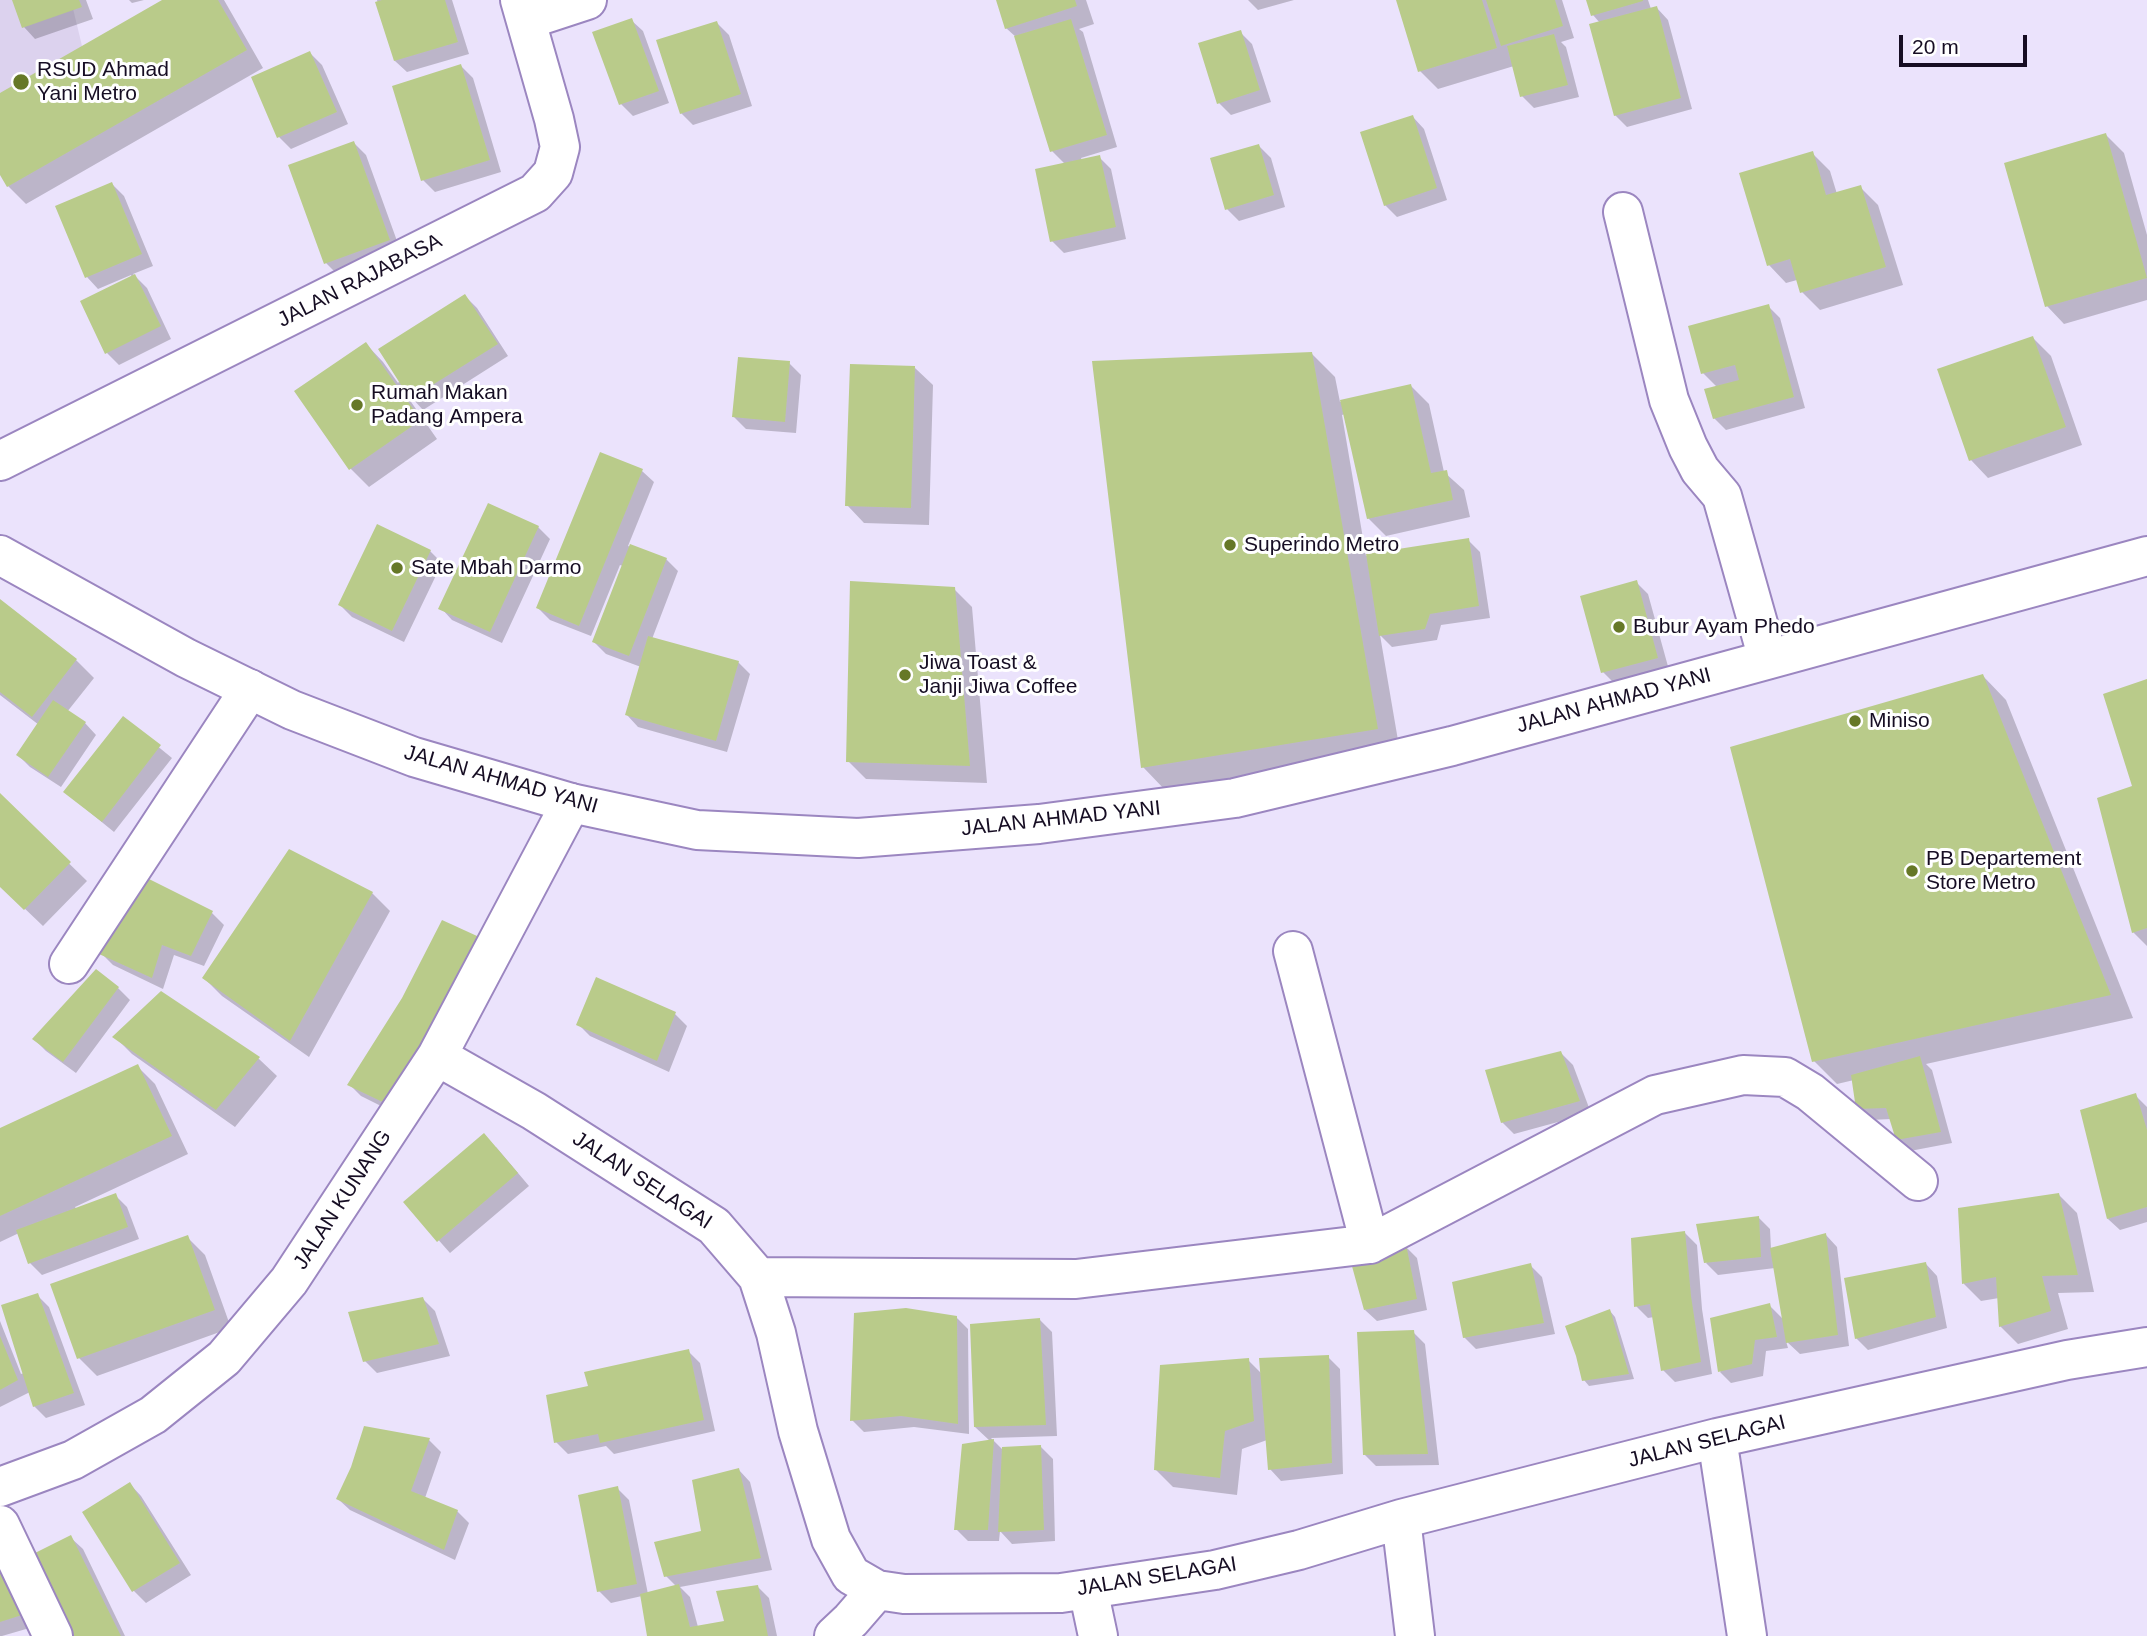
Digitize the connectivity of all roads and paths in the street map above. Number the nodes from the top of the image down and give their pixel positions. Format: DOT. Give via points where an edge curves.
graph roads {
  1 [pos="587,0"];
  2 [pos="523,10"];
  3 [pos="1623,212"];
  4 [pos="0,461"];
  5 [pos="0,555"];
  6 [pos="2147,556"];
  7 [pos="1768,659"];
  8 [pos="250,689"];
  9 [pos="571,803"];
  10 [pos="1293,951"];
  11 [pos="69,964"];
  12 [pos="437,1056"];
  13 [pos="1918,1181"];
  14 [pos="1370,1244"];
  15 [pos="758,1276"];
  16 [pos="2147,1347"];
  17 [pos="1717,1438"];
  18 [pos="0,1487"];
  19 [pos="1401,1519"];
  20 [pos="0,1525"];
  21 [pos="1088,1588"];
  22 [pos="877,1590"];
  23 [pos="52,1636"];
  24 [pos="834,1636"];
  25 [pos="880,1636"];
  26 [pos="1098,1636"];
  27 [pos="1415,1636"];
  28 [pos="1747,1636"];
  1 -- 2 [label="street"];
  2 -- 4 [label="street, JALAN RAJABASA" via="560,148 553,173 535,193"];
  3 -- 7 [label="street" via="1669,400 1700,470 1722,496"];
  5 -- 8 [label="street, JALAN AHMAD YANI"];
  6 -- 7 [label="street, JALAN AHMAD YANI"];
  7 -- 9 [label="street, JALAN AHMAD YANI" via="1451,746 1235,798 1039,824 858,838 697,830"];
  8 -- 9 [label="street, JALAN AHMAD YANI" via="414,757"];
  8 -- 11 [label="street"];
  9 -- 12 [label="street, JALAN KUNANG"];
  10 -- 14 [label="street"];
  12 -- 15 [label="street, JALAN SELAGAI" via="534,1111 714,1226"];
  12 -- 18 [label="street, JALAN KUNANG" via="289,1281 224,1358 153,1415 73,1460"];
  13 -- 14 [label="street" via="1810,1092 1785,1077 1743,1075 1655,1095"];
  14 -- 15 [label="street" via="1076,1279"];
  15 -- 22 [label="street, JALAN SELAGAI" via="776,1333 797,1431 831,1539 850,1575"];
  16 -- 17 [label="street, JALAN SELAGAI" via="2067,1360"];
  17 -- 19 [label="street, JALAN SELAGAI"];
  17 -- 28 [label="street"];
  19 -- 21 [label="street, JALAN SELAGAI" via="1216,1570"];
  19 -- 27 [label="street"];
  20 -- 23 [label="street"];
  21 -- 22 [label="street, JALAN SELAGAI" via="977,1595"];
  21 -- 26 [label="street"];
  22 -- 24 [label="street"];
  22 -- 25 [label="street"];
}
